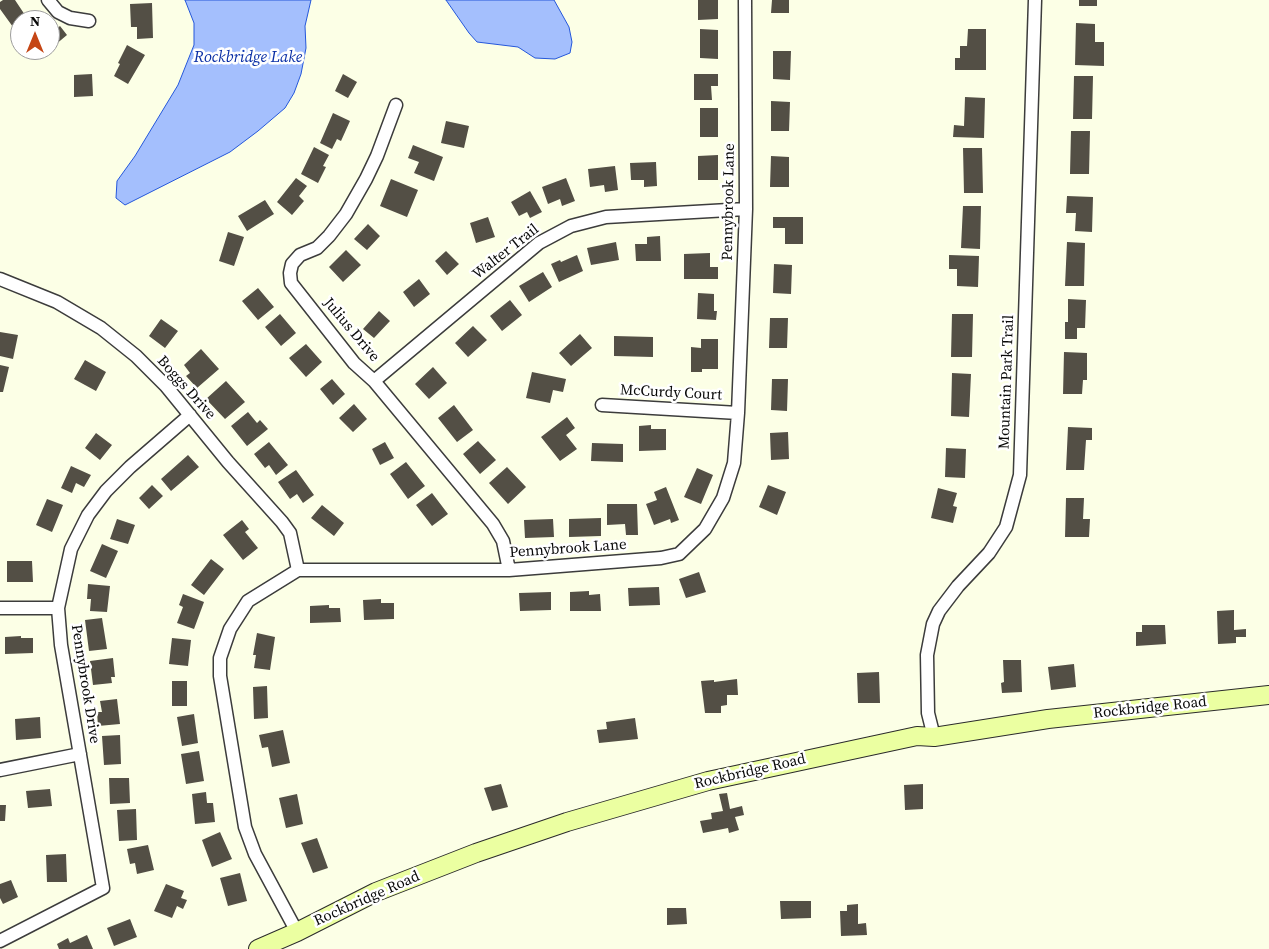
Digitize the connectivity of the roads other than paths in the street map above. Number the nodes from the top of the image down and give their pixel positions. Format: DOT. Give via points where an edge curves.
graph roads {
  1 [pos="48,0"];
  2 [pos="745,0"];
  3 [pos="1035,0"];
  4 [pos="89,21"];
  5 [pos="396,104"];
  6 [pos="746,209"];
  7 [pos="0,279"];
  8 [pos="374,381"];
  9 [pos="602,405"];
  10 [pos="738,413"];
  11 [pos="190,415"];
  12 [pos="298,570"];
  13 [pos="509,570"];
  14 [pos="0,608"];
  15 [pos="58,608"];
  16 [pos="1269,695"];
  17 [pos="934,736"];
  18 [pos="80,754"];
  19 [pos="0,770"];
  20 [pos="297,932"];
  21 [pos="0,941"];
  22 [pos="258,949"];
  1 -- 4 [label="street" via="58,12"];
  2 -- 6 [label="street, Pennybrook Lane"];
  3 -- 17 [label="street, Mountain Park Trail" via="1020,475 1006,527 989,553 939,610 933,624 928,656 928,713"];
  5 -- 8 [label="street, Julius Drive" via="377,156 346,214 317,248 300,255 292,264 290,273 291,283 354,363"];
  6 -- 8 [label="street, Walter Trail" via="606,217 571,226 539,243"];
  6 -- 10 [label="street, Pennybrook Lane"];
  7 -- 11 [label="street, Boggs Drive" via="57,302 100,328 136,356"];
  8 -- 13 [label="street, Julius Drive" via="493,524 503,541"];
  9 -- 10 [label="street, McCurdy Court"];
  10 -- 13 [label="street, Pennybrook Lane" via="734,463 723,498 705,529 679,554"];
  11 -- 12 [label="street, Boggs Drive" via="290,533"];
  11 -- 15 [label="street, Pennybrook Drive" via="106,490 88,515 71,549"];
  12 -- 13 [label="street, Pennybrook Lane"];
  12 -- 20 [label="street" via="248,601 230,629 220,658 220,676 246,827 255,854"];
  14 -- 15 [label="street"];
  15 -- 18 [label="street, Pennybrook Drive" via="61,645"];
  16 -- 17 [label="main road, Rockbridge Road" via="1048,719"];
  17 -- 20 [label="main road, Rockbridge Road" via="917,736 708,781 567,822 376,892"];
  18 -- 19 [label="street"];
  18 -- 21 [label="street, Pennybrook Drive" via="103,888"];
  20 -- 22 [label="main road, Rockbridge Road"];
}
